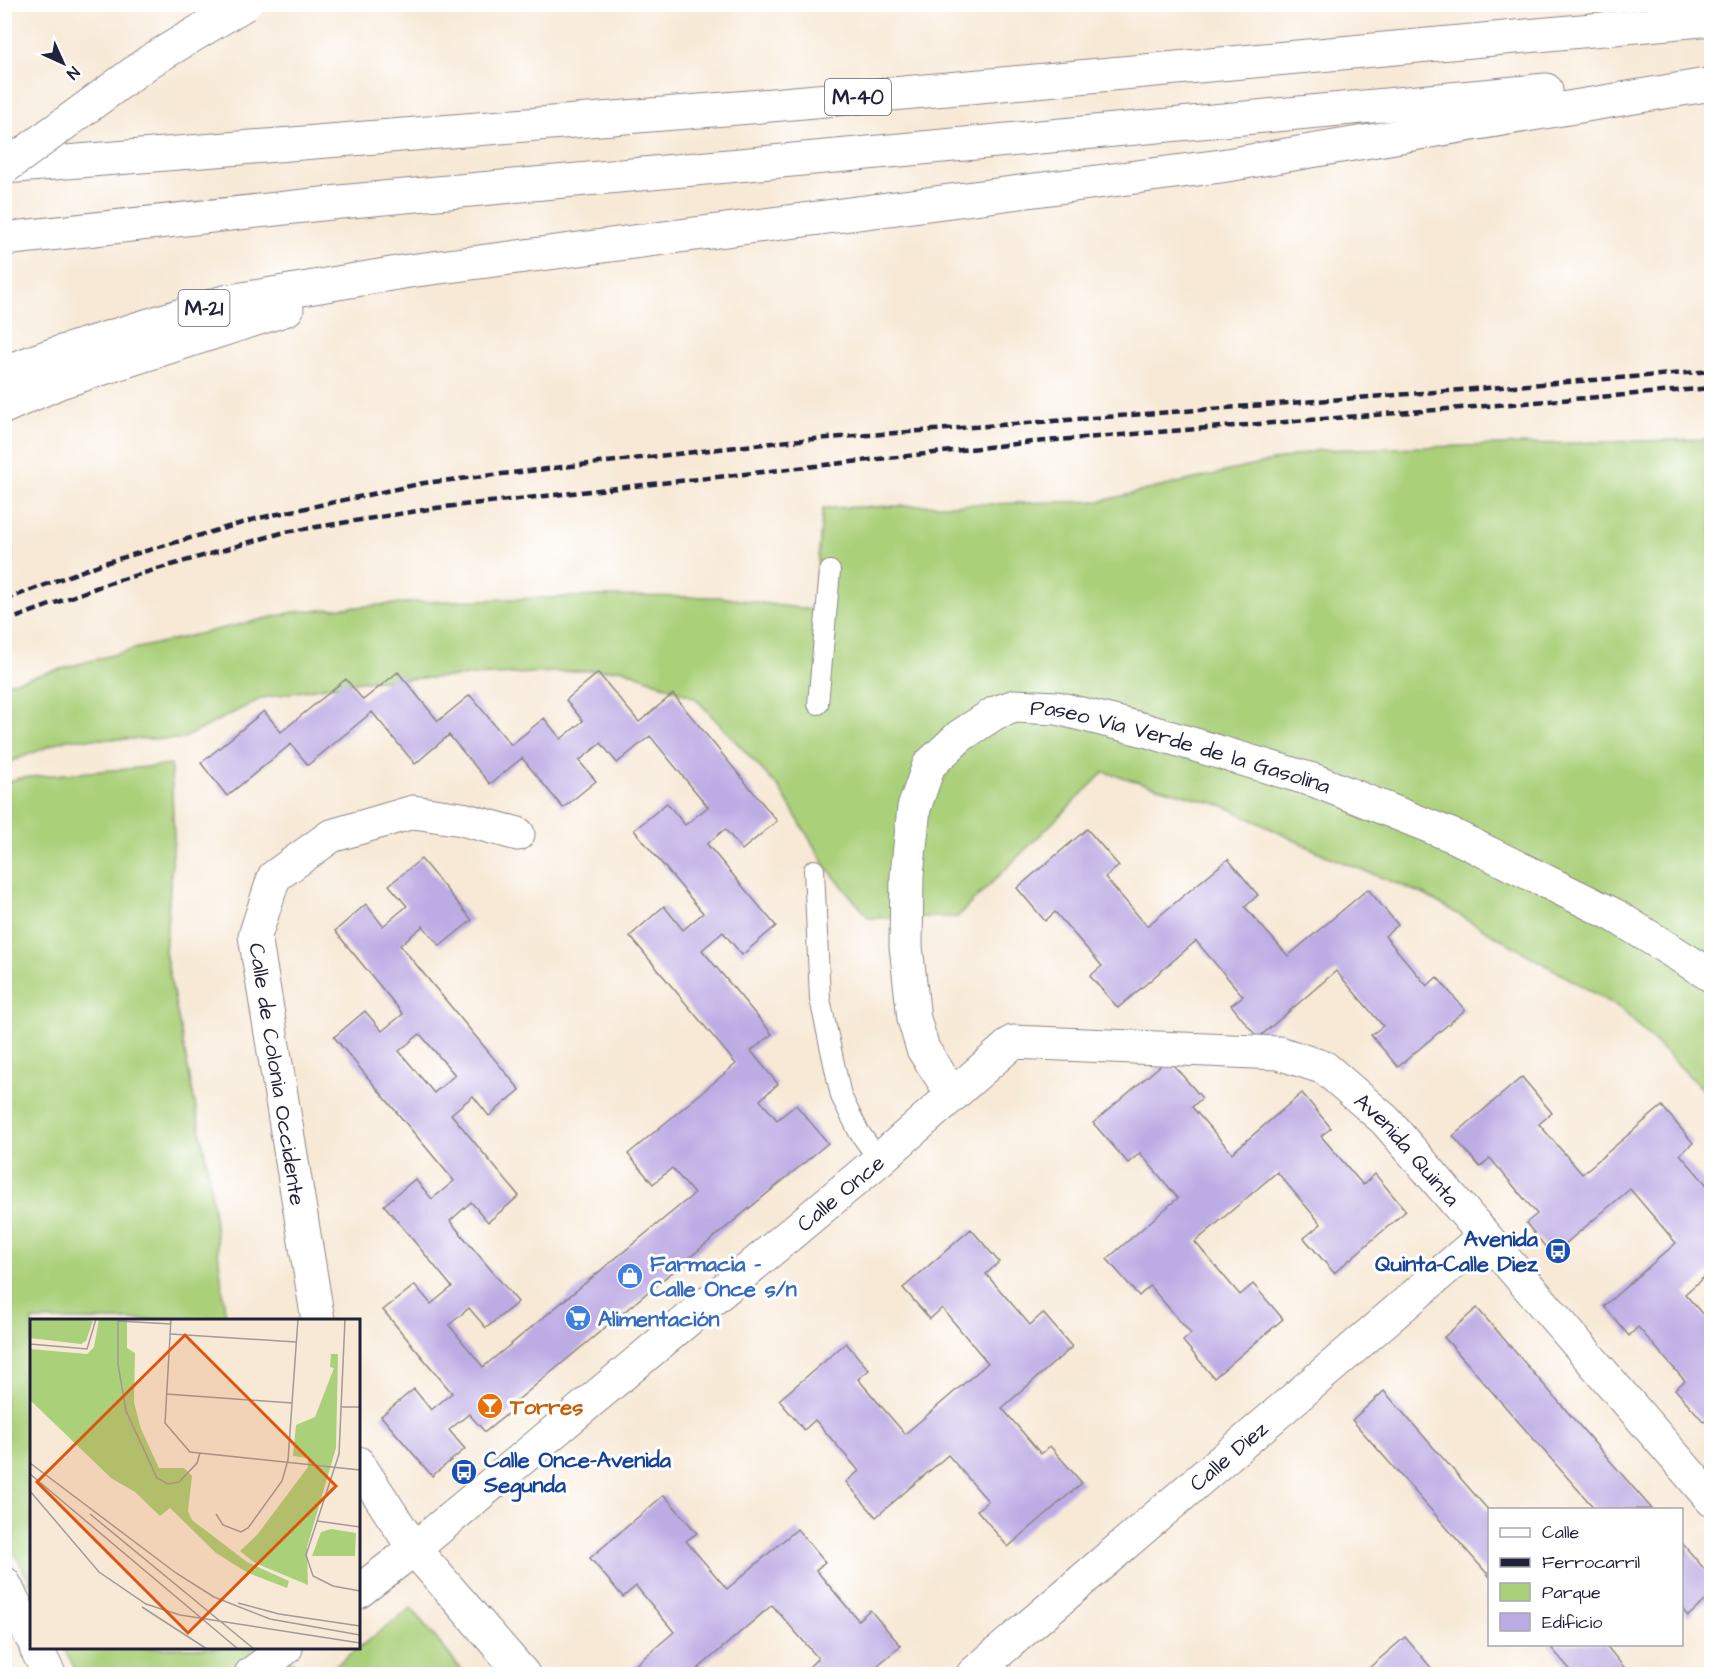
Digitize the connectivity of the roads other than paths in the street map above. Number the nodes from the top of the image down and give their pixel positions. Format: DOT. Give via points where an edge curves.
graph roads {
  1 [pos="245,4"];
  2 [pos="1712,19"];
  3 [pos="1697,85"];
  4 [pos="4,167"];
  5 [pos="4,239"];
  6 [pos="410,271"];
  7 [pos="4,372"];
  8 [pos="4,407"];
  9 [pos="830,572"];
  10 [pos="818,704"];
  11 [pos="518,834"];
  12 [pos="814,870"];
  13 [pos="1712,976"];
  14 [pos="1013,1042"];
  15 [pos="953,1095"];
  16 [pos="879,1160"];
  17 [pos="1484,1236"];
  18 [pos="318,1319"];
  19 [pos="360,1466"];
  20 [pos="1712,1500"];
  21 [pos="414,1550"];
  22 [pos="4,1583"];
  23 [pos="360,1590"];
  24 [pos="30,1634"];
  25 [pos="37,1649"];
  26 [pos="283,1649"];
  27 [pos="50,1674"];
  28 [pos="251,1674"];
  29 [pos="523,1674"];
  30 [pos="973,1674"];
  1 -- 4 [label="main road, bridge" via="150,61"];
  2 -- 4 [label="main road, M-40" via="750,106"];
  3 -- 5 [label="main road" via="1564,88 340,202"];
  3 -- 6 [label="main road" via="1221,166"];
  6 -- 7 [label="main road, M-21" via="224,302"];
  6 -- 8 [label="main road" via="60,382"];
  9 -- 10 [label="lane"];
  11 -- 18 [label="main road, Calle de Colonia Occidente" via="462,819 413,812 331,836 274,877 255,936"];
  12 -- 16 [label="lane" via="820,999 841,1096"];
  13 -- 15 [label="main road, Paseo Vía Verde de la Gasolina" via="1614,915 1467,842 1317,781 1068,710 1015,706 994,712 929,765 914,808 907,875 906,946 914,1019 923,1049"];
  14 -- 15 [label="main road, Calle Once"];
  14 -- 17 [label="main road, Avenida Quinta" via="1279,1053 1324,1068 1385,1120"];
  15 -- 16 [label="main road, Calle Once"];
  16 -- 21 [label="main road, Calle Once"];
  17 -- 20 [label="main road, Avenida Quinta"];
  17 -- 30 [label="main road, Calle Diez"];
  19 -- 21 [label="main road"];
  21 -- 23 [label="main road, Calle Once"];
  21 -- 29 [label="main road"];
  22 -- 24 [label="main road"];
  25 -- 27 [label="main road"];
  26 -- 28 [label="main road"];
}
